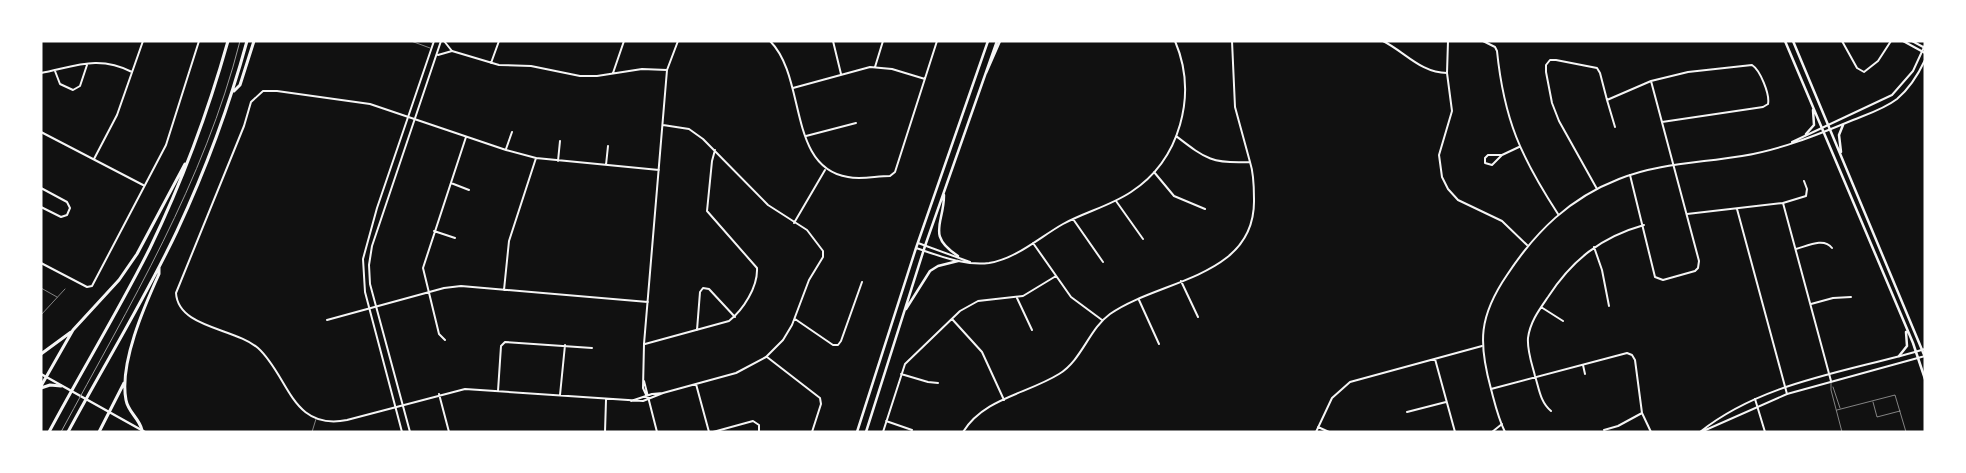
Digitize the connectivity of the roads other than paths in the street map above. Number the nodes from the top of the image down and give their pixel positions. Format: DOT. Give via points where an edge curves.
graph roads {
  1 [pos="143,41"];
  2 [pos="199,41"];
  3 [pos="228,41"];
  4 [pos="247,41"];
  5 [pos="254,41"];
  6 [pos="412,41"];
  7 [pos="429,41"];
  8 [pos="443,41"];
  9 [pos="499,41"];
  10 [pos="624,41"];
  11 [pos="678,41"];
  12 [pos="770,41"];
  13 [pos="833,41"];
  14 [pos="883,41"];
  15 [pos="937,41"];
  16 [pos="987,41"];
  17 [pos="998,41"];
  18 [pos="1175,41"];
  19 [pos="1232,41"];
  20 [pos="1383,41"];
  21 [pos="1448,41"];
  22 [pos="1483,41"];
  23 [pos="1785,41"];
  24 [pos="1793,41"];
  25 [pos="1842,41"];
  26 [pos="1891,41"];
  27 [pos="1903,41"];
  28 [pos="1912,41"];
  29 [pos="434,42"];
  30 [pos="1924,46"];
  31 [pos="432,48"];
  32 [pos="439,48"];
  33 [pos="452,51"];
  34 [pos="1922,52"];
  35 [pos="1925,53"];
  36 [pos="436,57"];
  37 [pos="1925,60"];
  38 [pos="491,63"];
  39 [pos="87,64"];
  40 [pos="875,67"];
  41 [pos="667,70"];
  42 [pos="55,71"];
  43 [pos="132,72"];
  44 [pos="613,73"];
  45 [pos="1447,73"];
  46 [pos="41,74"];
  47 [pos="841,74"];
  48 [pos="925,79"];
  49 [pos="1651,80"];
  50 [pos="793,88"];
  51 [pos="232,94"];
  52 [pos="1607,100"];
  53 [pos="1813,106"];
  54 [pos="409,116"];
  55 [pos="416,119"];
  56 [pos="1662,122"];
  57 [pos="856,123"];
  58 [pos="1828,124"];
  59 [pos="1842,124"];
  60 [pos="663,125"];
  61 [pos="1822,126"];
  62 [pos="1615,127"];
  63 [pos="1830,129"];
  64 [pos="41,132"];
  65 [pos="512,132"];
  66 [pos="1824,132"];
  67 [pos="1806,134"];
  68 [pos="806,136"];
  69 [pos="1176,136"];
  70 [pos="466,137"];
  71 [pos="560,141"];
  72 [pos="1790,143"];
  73 [pos="608,146"];
  74 [pos="1519,147"];
  75 [pos="506,150"];
  76 [pos="716,150"];
  77 [pos="1502,155"];
  78 [pos="1841,156"];
  79 [pos="536,158"];
  80 [pos="94,159"];
  81 [pos="187,161"];
  82 [pos="558,162"];
  83 [pos="1250,162"];
  84 [pos="606,165"];
  85 [pos="1674,165"];
  86 [pos="659,170"];
  87 [pos="826,170"];
  88 [pos="1154,172"];
  89 [pos="1630,175"];
  90 [pos="1804,181"];
  91 [pos="450,183"];
  92 [pos="144,186"];
  93 [pos="41,188"];
  94 [pos="1597,189"];
  95 [pos="469,190"];
  96 [pos="944,192"];
  97 [pos="1116,201"];
  98 [pos="1783,203"];
  99 [pos="41,207"];
  100 [pos="1205,209"];
  101 [pos="1737,209"];
  102 [pos="1558,214"];
  103 [pos="1687,214"];
  104 [pos="1072,219"];
  105 [pos="794,222"];
  106 [pos="1644,226"];
  107 [pos="434,231"];
  108 [pos="455,238"];
  109 [pos="1143,239"];
  110 [pos="1032,242"];
  111 [pos="918,243"];
  112 [pos="1527,245"];
  113 [pos="925,246"];
  114 [pos="1594,247"];
  115 [pos="916,248"];
  116 [pos="1832,248"];
  117 [pos="1796,249"];
  118 [pos="924,250"];
  119 [pos="958,256"];
  120 [pos="958,261"];
  121 [pos="970,262"];
  122 [pos="1103,262"];
  123 [pos="41,263"];
  124 [pos="159,266"];
  125 [pos="1056,276"];
  126 [pos="1181,281"];
  127 [pos="862,282"];
  128 [pos="41,288"];
  129 [pos="65,289"];
  130 [pos="504,290"];
  131 [pos="428,293"];
  132 [pos="58,297"];
  133 [pos="1850,297"];
  134 [pos="1017,298"];
  135 [pos="1140,300"];
  136 [pos="648,302"];
  137 [pos="1810,304"];
  138 [pos="376,306"];
  139 [pos="1609,306"];
  140 [pos="1541,307"];
  141 [pos="369,309"];
  142 [pos="905,310"];
  143 [pos="41,315"];
  144 [pos="735,317"];
  145 [pos="1198,317"];
  146 [pos="795,318"];
  147 [pos="952,319"];
  148 [pos="327,320"];
  149 [pos="1103,320"];
  150 [pos="1563,321"];
  151 [pos="1906,328"];
  152 [pos="74,330"];
  153 [pos="1032,330"];
  154 [pos="697,331"];
  155 [pos="444,340"];
  156 [pos="644,344"];
  157 [pos="1159,344"];
  158 [pos="565,345"];
  159 [pos="1482,346"];
  160 [pos="592,348"];
  161 [pos="1924,349"];
  162 [pos="1916,352"];
  163 [pos="41,354"];
  164 [pos="1899,356"];
  165 [pos="1925,356"];
  166 [pos="766,357"];
  167 [pos="1435,358"];
  168 [pos="1918,358"];
  169 [pos="1583,365"];
  170 [pos="41,374"];
  171 [pos="901,374"];
  172 [pos="1585,374"];
  173 [pos="1829,374"];
  174 [pos="46,376"];
  175 [pos="1536,377"];
  176 [pos="1925,379"];
  177 [pos="643,381"];
  178 [pos="1831,381"];
  179 [pos="124,383"];
  180 [pos="938,383"];
  181 [pos="696,384"];
  182 [pos="60,386"];
  183 [pos="1832,386"];
  184 [pos="41,387"];
  185 [pos="1785,387"];
  186 [pos="1491,389"];
  187 [pos="498,390"];
  188 [pos="662,393"];
  189 [pos="439,394"];
  190 [pos="648,394"];
  191 [pos="1787,394"];
  192 [pos="645,395"];
  193 [pos="560,396"];
  194 [pos="1755,399"];
  195 [pos="606,400"];
  196 [pos="631,400"];
  197 [pos="648,400"];
  198 [pos="1004,400"];
  199 [pos="1873,401"];
  200 [pos="1446,402"];
  201 [pos="403,404"];
  202 [pos="1758,405"];
  203 [pos="396,406"];
  204 [pos="1840,409"];
  205 [pos="1551,410"];
  206 [pos="1837,410"];
  207 [pos="1900,411"];
  208 [pos="110,412"];
  209 [pos="1407,412"];
  210 [pos="1642,413"];
  211 [pos="317,418"];
  212 [pos="886,421"];
  213 [pos="1502,424"];
  214 [pos="1318,427"];
  215 [pos="912,430"];
  216 [pos="1604,430"];
  217 [pos="144,431"];
  218 [pos="49,432"];
  219 [pos="68,432"];
  220 [pos="99,432"];
  221 [pos="312,432"];
  222 [pos="402,432"];
  223 [pos="410,432"];
  224 [pos="449,432"];
  225 [pos="605,432"];
  226 [pos="657,432"];
  227 [pos="709,432"];
  228 [pos="713,432"];
  229 [pos="759,432"];
  230 [pos="812,432"];
  231 [pos="857,432"];
  232 [pos="866,432"];
  233 [pos="883,432"];
  234 [pos="963,432"];
  235 [pos="1316,432"];
  236 [pos="1329,432"];
  237 [pos="1454,432"];
  238 [pos="1492,432"];
  239 [pos="1505,432"];
  240 [pos="1651,432"];
  241 [pos="1700,432"];
  242 [pos="1765,432"];
  243 [pos="1842,432"];
  244 [pos="1906,432"];
  1 -- 43 [label="street"];
  2 -- 92 [label="street" via="166,145"];
  3 -- 81 [label="highway" via="206,114"];
  4 -- 51 [label="highway"];
  5 -- 51 [label="highway" via="240,85"];
  6 -- 31 [label="lane"];
  7 -- 29 [label="lane"];
  8 -- 32 [label="street"];
  8 -- 33 [label="street"];
  9 -- 38 [label="street"];
  10 -- 44 [label="street"];
  11 -- 41 [label="street"];
  12 -- 50 [label="street" via="784,60"];
  13 -- 47 [label="street"];
  14 -- 40 [label="street"];
  15 -- 48 [label="street"];
  16 -- 111 [label="main road"];
  17 -- 96 [label="main road"];
  18 -- 69 [label="street" via="1184,70 1185,92 1184,112"];
  19 -- 83 [label="street" via="1235,107"];
  20 -- 45 [label="street" via="1422,67"];
  21 -- 45 [label="street"];
  22 -- 74 [label="street" via="1497,51 1504,100"];
  23 -- 53 [label="main road"];
  24 -- 58 [label="main road"];
  25 -- 26 [label="street" via="1857,68 1864,72 1878,61"];
  27 -- 34 [label="street"];
  28 -- 30 [label="street"];
  29 -- 31 [label="street"];
  29 -- 32 [label="lane"];
  30 -- 34 [label="street"];
  31 -- 32 [label="lane"];
  31 -- 54 [label="street"];
  32 -- 36 [label="street"];
  33 -- 36 [label="street"];
  33 -- 38 [label="street"];
  34 -- 35 [label="street"];
  34 -- 58 [label="street" via="1910,75 1892,95"];
  36 -- 55 [label="street"];
  37 -- 59 [label="street" via="1915,79 1897,99 1877,111"];
  38 -- 44 [label="street" via="531,66 580,76"];
  39 -- 42 [label="street"];
  39 -- 42 [label="street" via="80,86 73,90 60,84"];
  39 -- 43 [label="street" via="112,63"];
  40 -- 47 [label="street"];
  40 -- 48 [label="street"];
  41 -- 44 [label="street"];
  41 -- 60 [label="street"];
  42 -- 46 [label="street"];
  43 -- 80 [label="street" via="117,116"];
  45 -- 112 [label="street" via="1452,111 1439,155 1445,184 1458,200 1502,221"];
  47 -- 50 [label="street"];
  48 -- 87 [label="street" via="894,174 851,178"];
  49 -- 52 [label="street"];
  49 -- 56 [label="street"];
  49 -- 56 [label="street" via="1752,65 1769,97 1768,104 1763,107"];
  50 -- 68 [label="street"];
  51 -- 124 [label="highway" via="198,185"];
  52 -- 62 [label="street"];
  52 -- 94 [label="street" via="1597,68 1556,60 1547,64 1548,88 1556,113"];
  53 -- 61 [label="main road"];
  53 -- 67 [label="main road" via="1814,125"];
  54 -- 55 [label="street"];
  54 -- 141 [label="street" via="364,254 363,281"];
  54 -- 211 [label="street" via="365,103 269,90 258,94 251,102 176,293 178,307 186,316 257,348 298,405"];
  55 -- 70 [label="street"];
  55 -- 138 [label="street" via="370,256 370,279"];
  56 -- 85 [label="street"];
  57 -- 68 [label="street"];
  58 -- 61 [label="street"];
  58 -- 63 [label="main road"];
  59 -- 63 [label="street"];
  59 -- 78 [label="main road" via="1839,135"];
  60 -- 76 [label="street" via="688,129"];
  60 -- 86 [label="street"];
  61 -- 66 [label="main road"];
  61 -- 67 [label="street"];
  63 -- 66 [label="street"];
  63 -- 78 [label="main road"];
  64 -- 80 [label="street"];
  65 -- 75 [label="street"];
  66 -- 72 [label="street"];
  66 -- 151 [label="main road"];
  67 -- 72 [label="street"];
  68 -- 87 [label="street" via="811,153"];
  69 -- 83 [label="street" via="1212,160"];
  69 -- 88 [label="street"];
  70 -- 75 [label="street"];
  70 -- 91 [label="street"];
  71 -- 82 [label="street"];
  72 -- 85 [label="street" via="1746,155"];
  73 -- 84 [label="street"];
  74 -- 77 [label="street"];
  74 -- 102 [label="street"];
  75 -- 79 [label="street"];
  76 -- 105 [label="street" via="768,205"];
  76 -- 144 [label="street" via="707,212 757,269 747,302"];
  77 -- 77 [label="street" via="1488,155 1485,163 1492,165"];
  78 -- 161 [label="main road"];
  79 -- 82 [label="street"];
  79 -- 130 [label="street" via="508,241"];
  80 -- 92 [label="street"];
  81 -- 152 [label="highway" via="149,233 119,280"];
  81 -- 218 [label="highway" via="149,249"];
  82 -- 84 [label="street"];
  83 -- 126 [label="street" via="1254,209 1247,235 1228,258"];
  84 -- 86 [label="street"];
  85 -- 89 [label="street"];
  85 -- 103 [label="street"];
  86 -- 136 [label="street"];
  87 -- 105 [label="street"];
  88 -- 97 [label="street"];
  88 -- 100 [label="street" via="1174,196"];
  89 -- 94 [label="street"];
  89 -- 106 [label="street"];
  90 -- 98 [label="street" via="1806,196"];
  91 -- 95 [label="street"];
  91 -- 107 [label="street"];
  92 -- 123 [label="street" via="90,287"];
  93 -- 99 [label="street" via="66,202 70,208 61,217"];
  94 -- 102 [label="street"];
  96 -- 113 [label="main road"];
  96 -- 119 [label="main road" via="938,232 944,245"];
  97 -- 104 [label="street"];
  97 -- 109 [label="street"];
  98 -- 101 [label="street"];
  98 -- 117 [label="street"];
  101 -- 103 [label="street"];
  101 -- 185 [label="street"];
  102 -- 112 [label="street"];
  103 -- 106 [label="street" via="1699,264 1694,272 1662,280 1655,277"];
  104 -- 110 [label="street"];
  104 -- 122 [label="street"];
  105 -- 146 [label="street" via="814,237 824,254 809,280"];
  106 -- 114 [label="street" via="1613,236"];
  107 -- 108 [label="street"];
  107 -- 131 [label="street" via="423,268"];
  110 -- 121 [label="street" via="1000,260"];
  110 -- 125 [label="street"];
  111 -- 113 [label="street"];
  111 -- 115 [label="main road"];
  112 -- 159 [label="street" via="1492,300 1483,325"];
  113 -- 118 [label="main road"];
  113 -- 119 [label="street"];
  114 -- 139 [label="street"];
  114 -- 140 [label="street" via="1567,270"];
  115 -- 118 [label="street"];
  115 -- 231 [label="main road"];
  116 -- 117 [label="street" via="1822,242"];
  117 -- 137 [label="street"];
  118 -- 120 [label="street"];
  118 -- 142 [label="main road"];
  119 -- 121 [label="street"];
  120 -- 121 [label="street"];
  120 -- 142 [label="main road" via="930,271"];
  124 -- 179 [label="highway" via="159,274 137,324"];
  124 -- 219 [label="highway"];
  125 -- 134 [label="street"];
  125 -- 149 [label="street" via="1071,297"];
  126 -- 135 [label="street"];
  126 -- 145 [label="street"];
  127 -- 146 [label="street" via="838,345 833,345"];
  128 -- 132 [label="lane"];
  129 -- 132 [label="lane"];
  130 -- 131 [label="street" via="461,286"];
  130 -- 136 [label="street"];
  131 -- 138 [label="street"];
  131 -- 155 [label="street"];
  132 -- 143 [label="lane"];
  133 -- 137 [label="street"];
  134 -- 147 [label="street" via="978,300"];
  134 -- 153 [label="street"];
  135 -- 149 [label="street"];
  135 -- 157 [label="street"];
  136 -- 156 [label="street"];
  137 -- 173 [label="street"];
  138 -- 141 [label="street"];
  138 -- 201 [label="street"];
  140 -- 150 [label="street"];
  140 -- 175 [label="street" via="1532,321 1528,339"];
  141 -- 148 [label="street"];
  141 -- 203 [label="street"];
  142 -- 232 [label="main road"];
  144 -- 154 [label="street"];
  144 -- 154 [label="street" via="708,289 703,288"];
  146 -- 166 [label="street" via="783,340"];
  147 -- 171 [label="street" via="908,362"];
  147 -- 198 [label="street" via="982,352"];
  149 -- 198 [label="street" via="1064,371"];
  151 -- 162 [label="main road"];
  151 -- 164 [label="main road" via="1907,346"];
  152 -- 163 [label="highway"];
  152 -- 174 [label="highway"];
  154 -- 156 [label="street"];
  156 -- 177 [label="street"];
  158 -- 160 [label="street"];
  158 -- 187 [label="street" via="505,342 501,346"];
  158 -- 193 [label="street"];
  159 -- 167 [label="street"];
  159 -- 186 [label="street"];
  161 -- 162 [label="street"];
  161 -- 165 [label="main road"];
  162 -- 164 [label="street"];
  162 -- 168 [label="main road"];
  164 -- 173 [label="street"];
  165 -- 168 [label="street"];
  166 -- 181 [label="street" via="743,370"];
  166 -- 230 [label="street" via="820,398"];
  167 -- 200 [label="street"];
  167 -- 214 [label="street" via="1350,382 1332,398"];
  168 -- 176 [label="main road"];
  168 -- 178 [label="street"];
  169 -- 172 [label="street"];
  169 -- 175 [label="street"];
  169 -- 210 [label="street" via="1632,355"];
  170 -- 174 [label="main road"];
  171 -- 180 [label="street"];
  171 -- 212 [label="street"];
  173 -- 178 [label="street"];
  173 -- 185 [label="street"];
  174 -- 182 [label="main road"];
  174 -- 184 [label="highway"];
  175 -- 186 [label="street"];
  175 -- 205 [label="street" via="1542,399"];
  177 -- 190 [label="street"];
  177 -- 192 [label="street"];
  178 -- 183 [label="lane"];
  178 -- 191 [label="street"];
  179 -- 208 [label="highway"];
  179 -- 217 [label="highway" via="127,406"];
  181 -- 188 [label="street"];
  181 -- 227 [label="street"];
  182 -- 184 [label="highway"];
  182 -- 208 [label="main road"];
  183 -- 204 [label="lane"];
  183 -- 206 [label="lane"];
  185 -- 191 [label="street"];
  185 -- 194 [label="street"];
  186 -- 213 [label="street"];
  187 -- 189 [label="street" via="465,389"];
  187 -- 193 [label="street"];
  188 -- 190 [label="street"];
  188 -- 197 [label="street"];
  189 -- 201 [label="street"];
  189 -- 224 [label="street"];
  190 -- 192 [label="street"];
  190 -- 197 [label="street"];
  191 -- 202 [label="street"];
  192 -- 196 [label="street"];
  192 -- 197 [label="street"];
  193 -- 195 [label="street"];
  194 -- 202 [label="street"];
  194 -- 241 [label="street" via="1723,415"];
  195 -- 196 [label="street"];
  195 -- 225 [label="street"];
  196 -- 197 [label="street"];
  197 -- 226 [label="street"];
  198 -- 234 [label="street" via="979,413"];
  199 -- 204 [label="lane"];
  199 -- 207 [label="lane" via="1895,395"];
  199 -- 207 [label="lane" via="1877,417"];
  200 -- 209 [label="street"];
  200 -- 237 [label="street"];
  201 -- 203 [label="street"];
  201 -- 223 [label="street"];
  202 -- 241 [label="street"];
  202 -- 242 [label="street"];
  203 -- 211 [label="street" via="337,422"];
  203 -- 222 [label="street"];
  204 -- 206 [label="lane"];
  206 -- 243 [label="lane"];
  207 -- 244 [label="lane"];
  208 -- 217 [label="main road"];
  208 -- 220 [label="highway"];
  210 -- 216 [label="street"];
  210 -- 240 [label="street"];
  211 -- 221 [label="lane"];
  212 -- 215 [label="street"];
  212 -- 233 [label="street"];
  213 -- 238 [label="street"];
  213 -- 239 [label="street"];
  214 -- 235 [label="street"];
  214 -- 236 [label="street"];
  228 -- 229 [label="street" via="753,421 759,425"];
}
